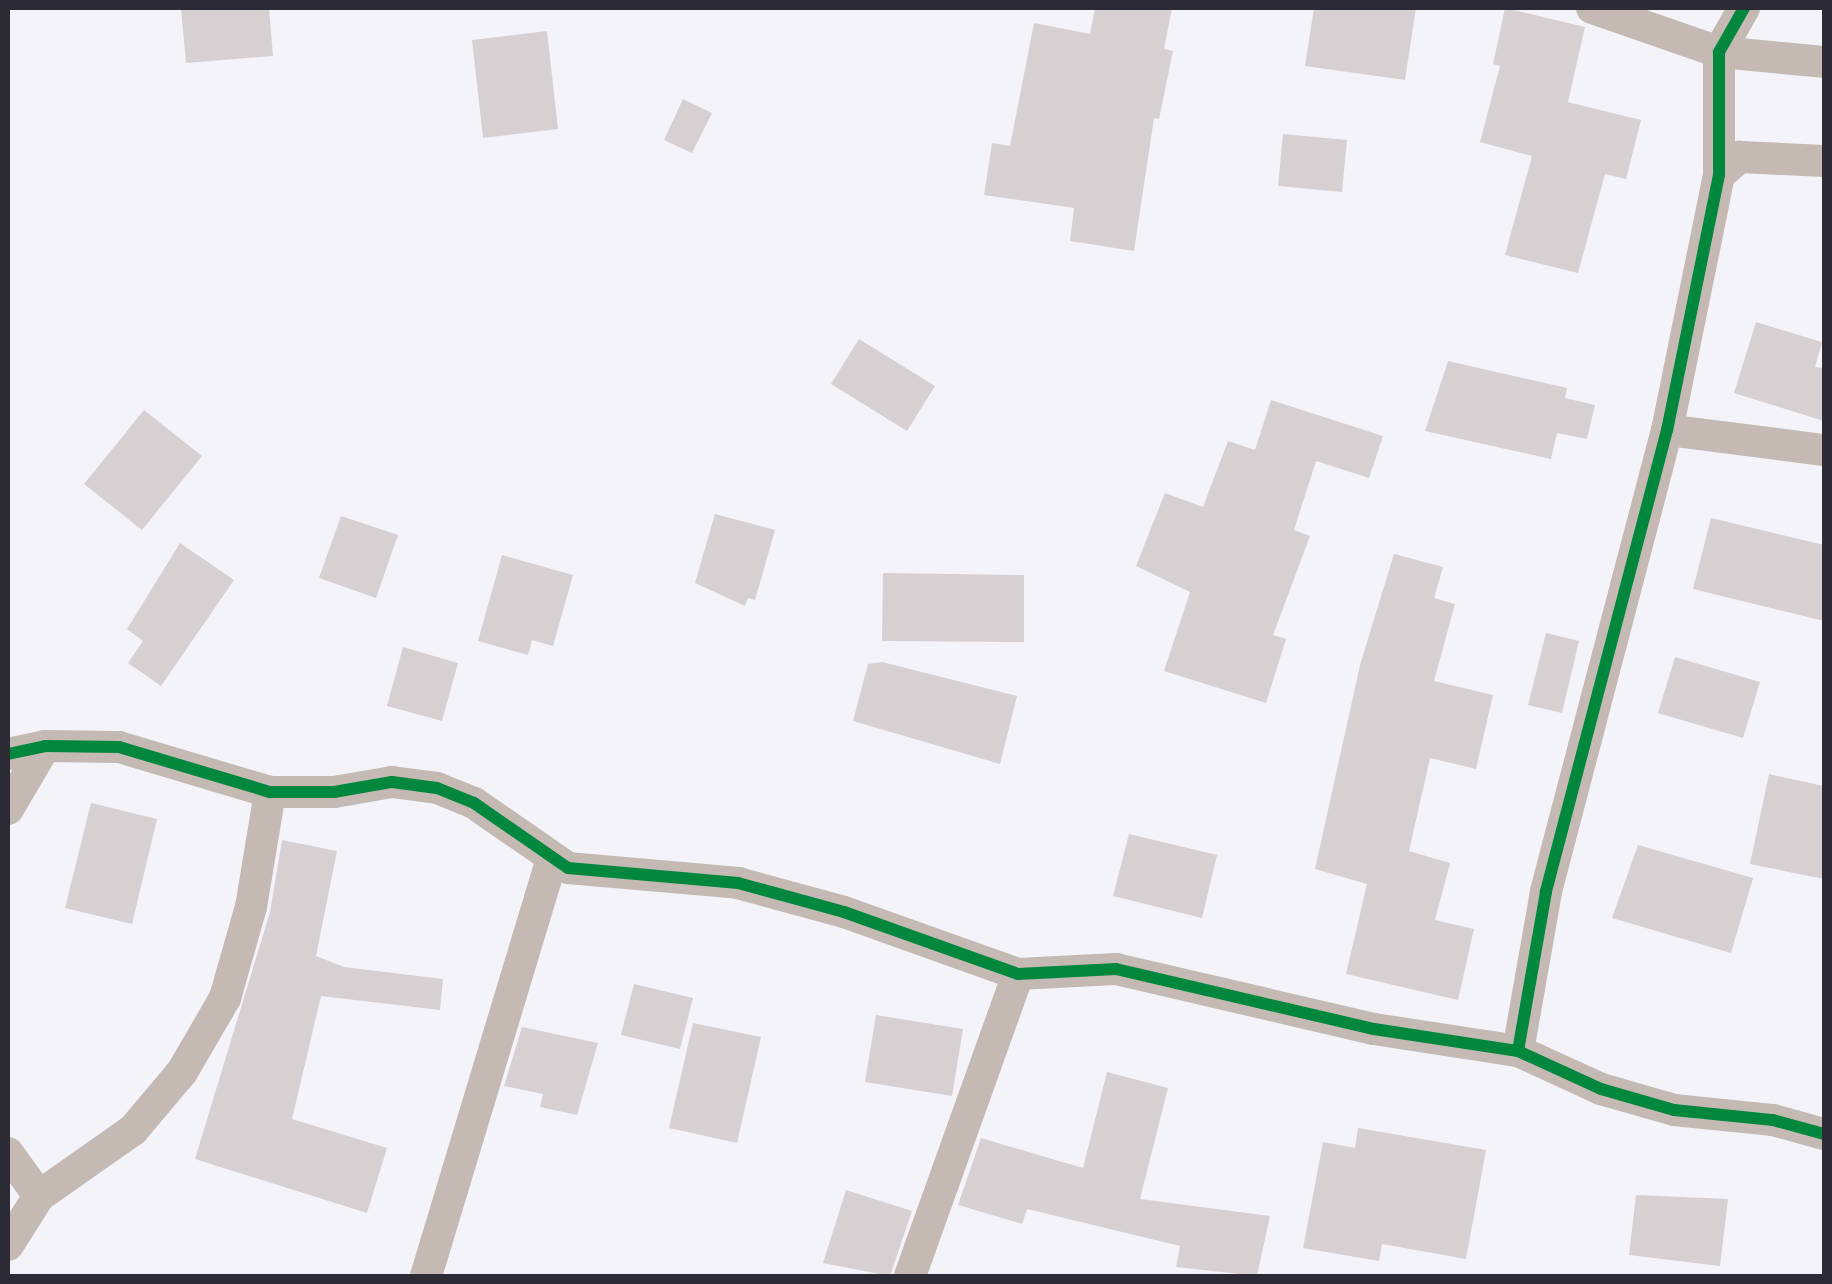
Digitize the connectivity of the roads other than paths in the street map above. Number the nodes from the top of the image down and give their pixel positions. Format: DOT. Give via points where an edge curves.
graph roads {
  1 [pos="1592,8"];
  2 [pos="1744,8"];
  3 [pos="1719,52"];
  4 [pos="1824,62"];
  5 [pos="1824,162"];
  6 [pos="1719,174"];
  7 [pos="1667,430"];
  8 [pos="1824,450"];
  9 [pos="45,746"];
  10 [pos="8,754"];
  11 [pos="270,792"];
  12 [pos="8,810"];
  13 [pos="552,859"];
  14 [pos="1018,974"];
  15 [pos="1518,1051"];
  16 [pos="1824,1134"];
  17 [pos="8,1153"];
  18 [pos="38,1196"];
  19 [pos="8,1245"];
  20 [pos="426,1276"];
  21 [pos="910,1276"];
  1 -- 3 [label="street"];
  2 -- 3 [label="street"];
  3 -- 4 [label="street"];
  3 -- 6 [label="street"];
  5 -- 6 [label="street" via="1752,156"];
  6 -- 7 [label="street"];
  7 -- 8 [label="street"];
  7 -- 15 [label="street" via="1546,892"];
  9 -- 10 [label="street"];
  9 -- 11 [label="street" via="119,747"];
  9 -- 12 [label="street"];
  11 -- 13 [label="street" via="334,792 392,782 437,788 474,804"];
  11 -- 18 [label="street" via="252,907 225,998 182,1072 132,1130"];
  13 -- 14 [label="street" via="568,868 738,883 844,912"];
  13 -- 20 [label="street"];
  14 -- 15 [label="street" via="1116,970 1374,1029"];
  14 -- 21 [label="street"];
  15 -- 16 [label="street" via="1674,1110 1773,1120"];
  17 -- 18 [label="street"];
  18 -- 19 [label="street"];
}
